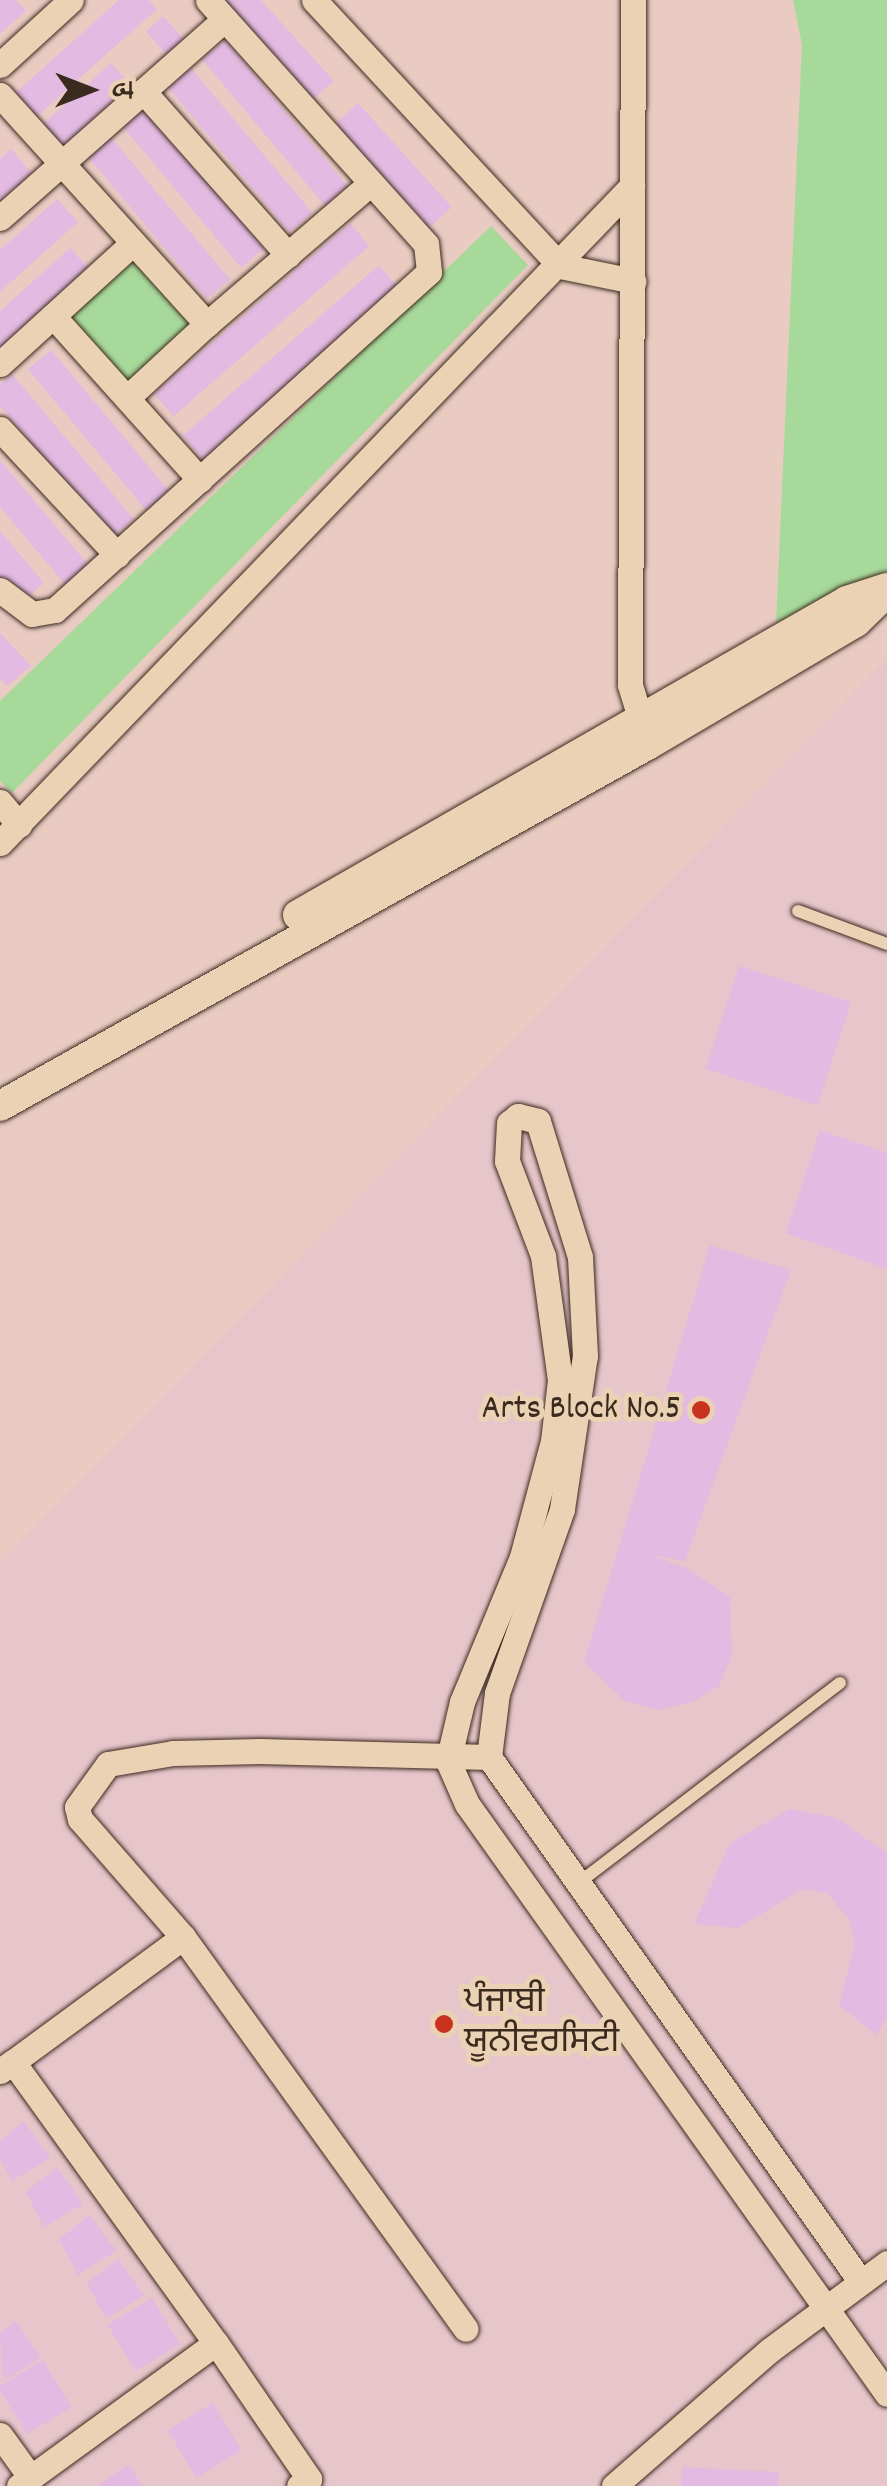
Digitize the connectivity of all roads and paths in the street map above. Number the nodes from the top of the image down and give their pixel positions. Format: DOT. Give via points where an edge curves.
graph roads {
  1 [pos="314,0"];
  2 [pos="633,0"];
  3 [pos="65,2"];
  4 [pos="216,10"];
  5 [pos="0,64"];
  6 [pos="144,91"];
  7 [pos="0,95"];
  8 [pos="61,163"];
  9 [pos="371,183"];
  10 [pos="632,186"];
  11 [pos="0,218"];
  12 [pos="134,243"];
  13 [pos="288,254"];
  14 [pos="560,266"];
  15 [pos="633,281"];
  16 [pos="53,316"];
  17 [pos="207,324"];
  18 [pos="0,364"];
  19 [pos="127,398"];
  20 [pos="0,430"];
  21 [pos="200,480"];
  22 [pos="117,555"];
  23 [pos="0,590"];
  24 [pos="887,590"];
  25 [pos="644,733"];
  26 [pos="0,802"];
  27 [pos="9,834"];
  28 [pos="798,911"];
  29 [pos="887,944"];
  30 [pos="0,1085"];
  31 [pos="0,1106"];
  32 [pos="840,1683"];
  33 [pos="489,1757"];
  34 [pos="448,1761"];
  35 [pos="581,1882"];
  36 [pos="182,1937"];
  37 [pos="6,2066"];
  38 [pos="887,2264"];
  39 [pos="860,2282"];
  40 [pos="826,2312"];
  41 [pos="466,2329"];
  42 [pos="216,2343"];
  43 [pos="887,2394"];
  44 [pos="0,2435"];
  45 [pos="25,2482"];
  46 [pos="299,2486"];
  47 [pos="614,2486"];
  1 -- 14 [label="street"];
  2 -- 10 [label="street"];
  3 -- 5 [label="street"];
  4 -- 6 [label="street"];
  4 -- 9 [label="street"];
  6 -- 8 [label="street"];
  6 -- 13 [label="street"];
  7 -- 8 [label="street"];
  8 -- 11 [label="street"];
  8 -- 12 [label="street"];
  9 -- 13 [label="street"];
  9 -- 21 [label="street" via="426,244 428,272"];
  10 -- 14 [label="street"];
  10 -- 15 [label="street"];
  12 -- 16 [label="street"];
  12 -- 17 [label="street"];
  13 -- 17 [label="street"];
  14 -- 15 [label="street"];
  14 -- 27 [label="street"];
  15 -- 25 [label="street" via="630,685"];
  16 -- 18 [label="street"];
  16 -- 19 [label="street"];
  17 -- 19 [label="street"];
  19 -- 21 [label="street"];
  20 -- 22 [label="street"];
  21 -- 22 [label="street"];
  22 -- 23 [label="street" via="46,616 18,608"];
  24 -- 25 [label="street" via="847,601"];
  25 -- 30 [label="street"];
  25 -- 31 [label="street"];
  26 -- 27 [label="street"];
  28 -- 29 [label="lane"];
  32 -- 35 [label="lane"];
  33 -- 34 [label="street"];
  33 -- 34 [label="street" via="497,1693 562,1509 586,1356 580,1257 538,1120 529,1116 510,1123 508,1160 553,1298 560,1380 553,1441 522,1557 462,1702"];
  33 -- 35 [label="street"];
  34 -- 36 [label="street" via="260,1752 108,1764 77,1808 80,1819"];
  34 -- 40 [label="street" via="467,1804"];
  35 -- 39 [label="street"];
  36 -- 37 [label="street"];
  36 -- 41 [label="street"];
  37 -- 42 [label="street"];
  38 -- 39 [label="street"];
  39 -- 40 [label="street"];
  40 -- 43 [label="street"];
  40 -- 47 [label="street" via="770,2350"];
  42 -- 45 [label="street"];
  42 -- 46 [label="street" via="309,2478"];
  44 -- 45 [label="street"];
}
